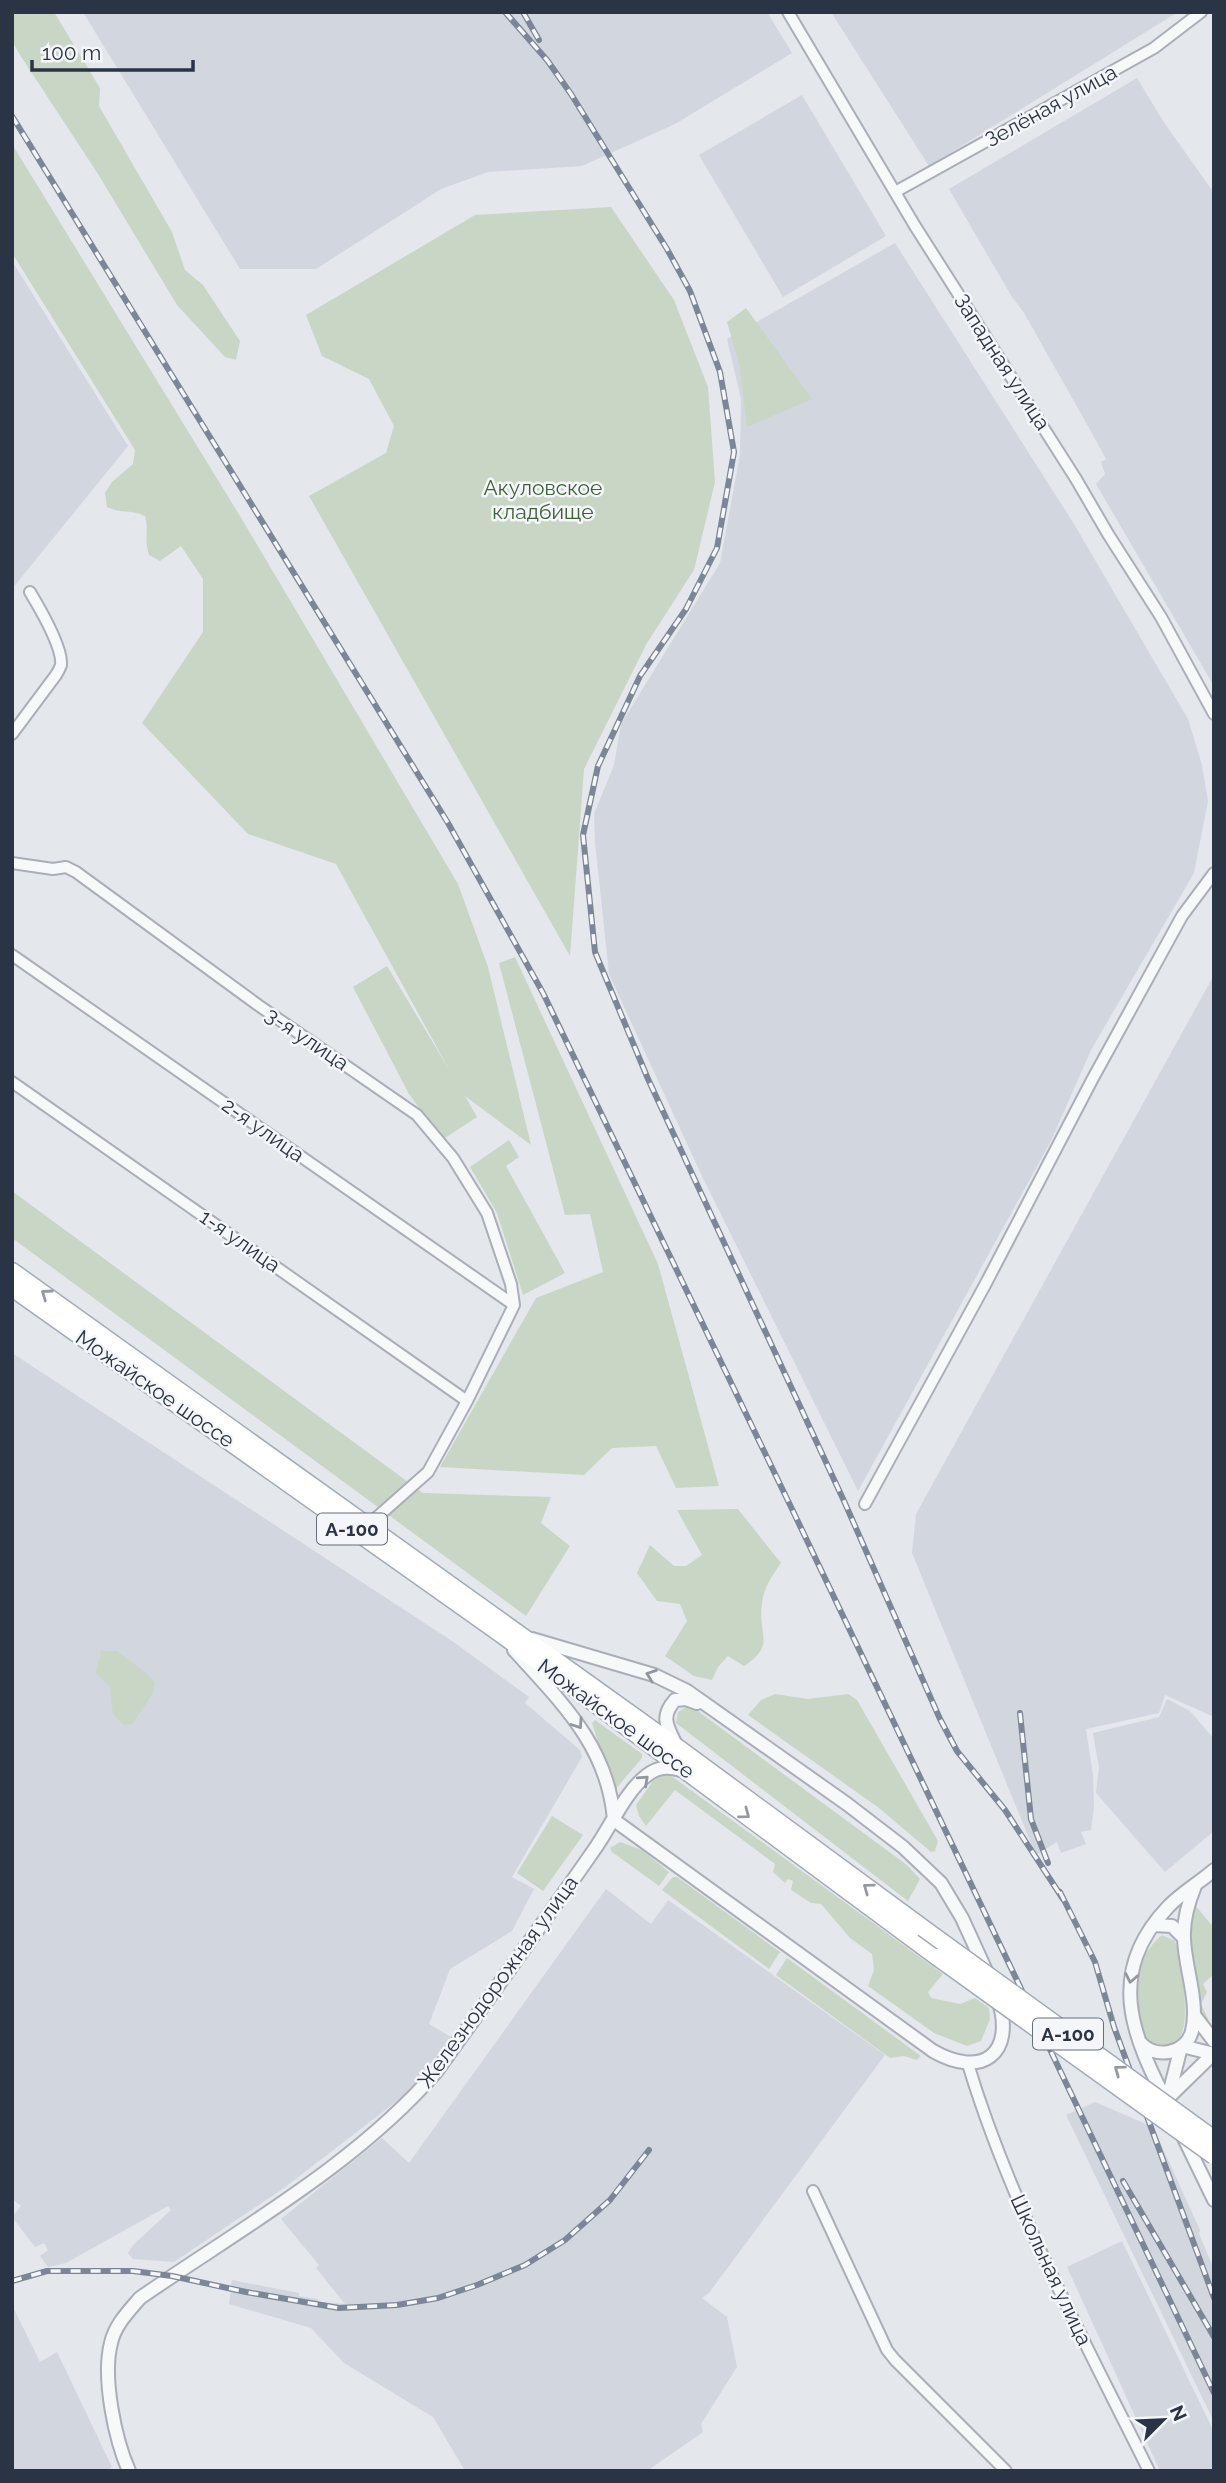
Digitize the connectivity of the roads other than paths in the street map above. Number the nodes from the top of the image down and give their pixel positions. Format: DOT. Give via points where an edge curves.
graph roads {
  1 [pos="788,12"];
  2 [pos="1201,12"];
  3 [pos="895,192"];
  4 [pos="30,592"];
  5 [pos="1214,714"];
  6 [pos="12,734"];
  7 [pos="12,863"];
  8 [pos="1214,873"];
  9 [pos="12,955"];
  10 [pos="12,1082"];
  11 [pos="12,1271"];
  12 [pos="12,1288"];
  13 [pos="514,1305"];
  14 [pos="467,1401"];
  15 [pos="865,1504"];
  16 [pos="368,1526"];
  17 [pos="502,1635"];
  18 [pos="521,1636"];
  19 [pos="710,1707"];
  20 [pos="677,1747"];
  21 [pos="690,1773"];
  22 [pos="614,1820"];
  23 [pos="1214,1870"];
  24 [pos="1195,1886"];
  25 [pos="1153,1925"];
  26 [pos="1184,1938"];
  27 [pos="1193,2015"];
  28 [pos="1136,2035"];
  29 [pos="1214,2041"];
  30 [pos="1182,2047"];
  31 [pos="1213,2054"];
  32 [pos="968,2064"];
  33 [pos="1168,2100"];
  34 [pos="1214,2139"];
  35 [pos="1214,2156"];
  36 [pos="813,2191"];
  37 [pos="1214,2200"];
  38 [pos="129,2471"];
  39 [pos="1006,2471"];
  40 [pos="1149,2471"];
  1 -- 3 [label="street, Западная улица"];
  2 -- 3 [label="street, Зелёная улица" via="1154,48"];
  3 -- 5 [label="street, Западная улица" via="1161,617"];
  4 -- 6 [label="street" via="61,665"];
  7 -- 13 [label="street, 3-я улица" via="66,867 76,872 417,1115 483,1204 511,1283"];
  8 -- 15 [label="street" via="1182,916"];
  9 -- 13 [label="street, 2-я улица"];
  10 -- 14 [label="street, 1-я улица"];
  16 -- 11 [label="main road, Можайское шоссе / А-100, one-way"];
  12 -- 17 [label="main road, Можайское шоссе / А-100"];
  13 -- 14 [label="street"];
  14 -- 16 [label="street" via="428,1472"];
  16 -- 18 [label="main road, Можайское шоссе / А-100"];
  17 -- 21 [label="main road, Можайское шоссе / А-100"];
  17 -- 22 [label="street, one-way" via="576,1720 599,1758"];
  19 -- 18 [label="street, one-way" via="654,1675"];
  18 -- 20 [label="main road, Можайское шоссе / А-100"];
  19 -- 20 [label="street" via="687,1699 675,1700 667,1709 666,1724"];
  19 -- 32 [label="street" via="856,1811 941,1883 1002,2011 1004,2026 998,2047 984,2060"];
  34 -- 20 [label="main road, Можайское шоссе / А-100, one-way, bridge"];
  22 -- 21 [label="street, Железнодорожная улица, one-way" via="635,1788 652,1773 668,1767"];
  21 -- 35 [label="main road, Можайское шоссе / А-100, one-way, bridge"];
  22 -- 32 [label="street" via="933,2051"];
  22 -- 38 [label="street, Железнодорожная улица" via="420,2090 327,2169 140,2298 121,2320 111,2344 111,2400 120,2450"];
  23 -- 24 [label="street"];
  24 -- 25 [label="street" via="1168,1906"];
  24 -- 26 [label="street"];
  25 -- 26 [label="street" via="1172,1926"];
  25 -- 28 [label="street, one-way" via="1139,1949 1129,1985"];
  26 -- 27 [label="street"];
  27 -- 29 [label="street"];
  27 -- 30 [label="street" via="1190,2036"];
  28 -- 30 [label="street" via="1144,2047 1156,2053"];
  28 -- 33 [label="street"];
  30 -- 31 [label="street"];
  30 -- 33 [label="street"];
  31 -- 33 [label="street"];
  32 -- 40 [label="street, Школьная улица" via="1010,2182"];
  33 -- 37 [label="street"];
  36 -- 39 [label="street" via="887,2350"];
}
